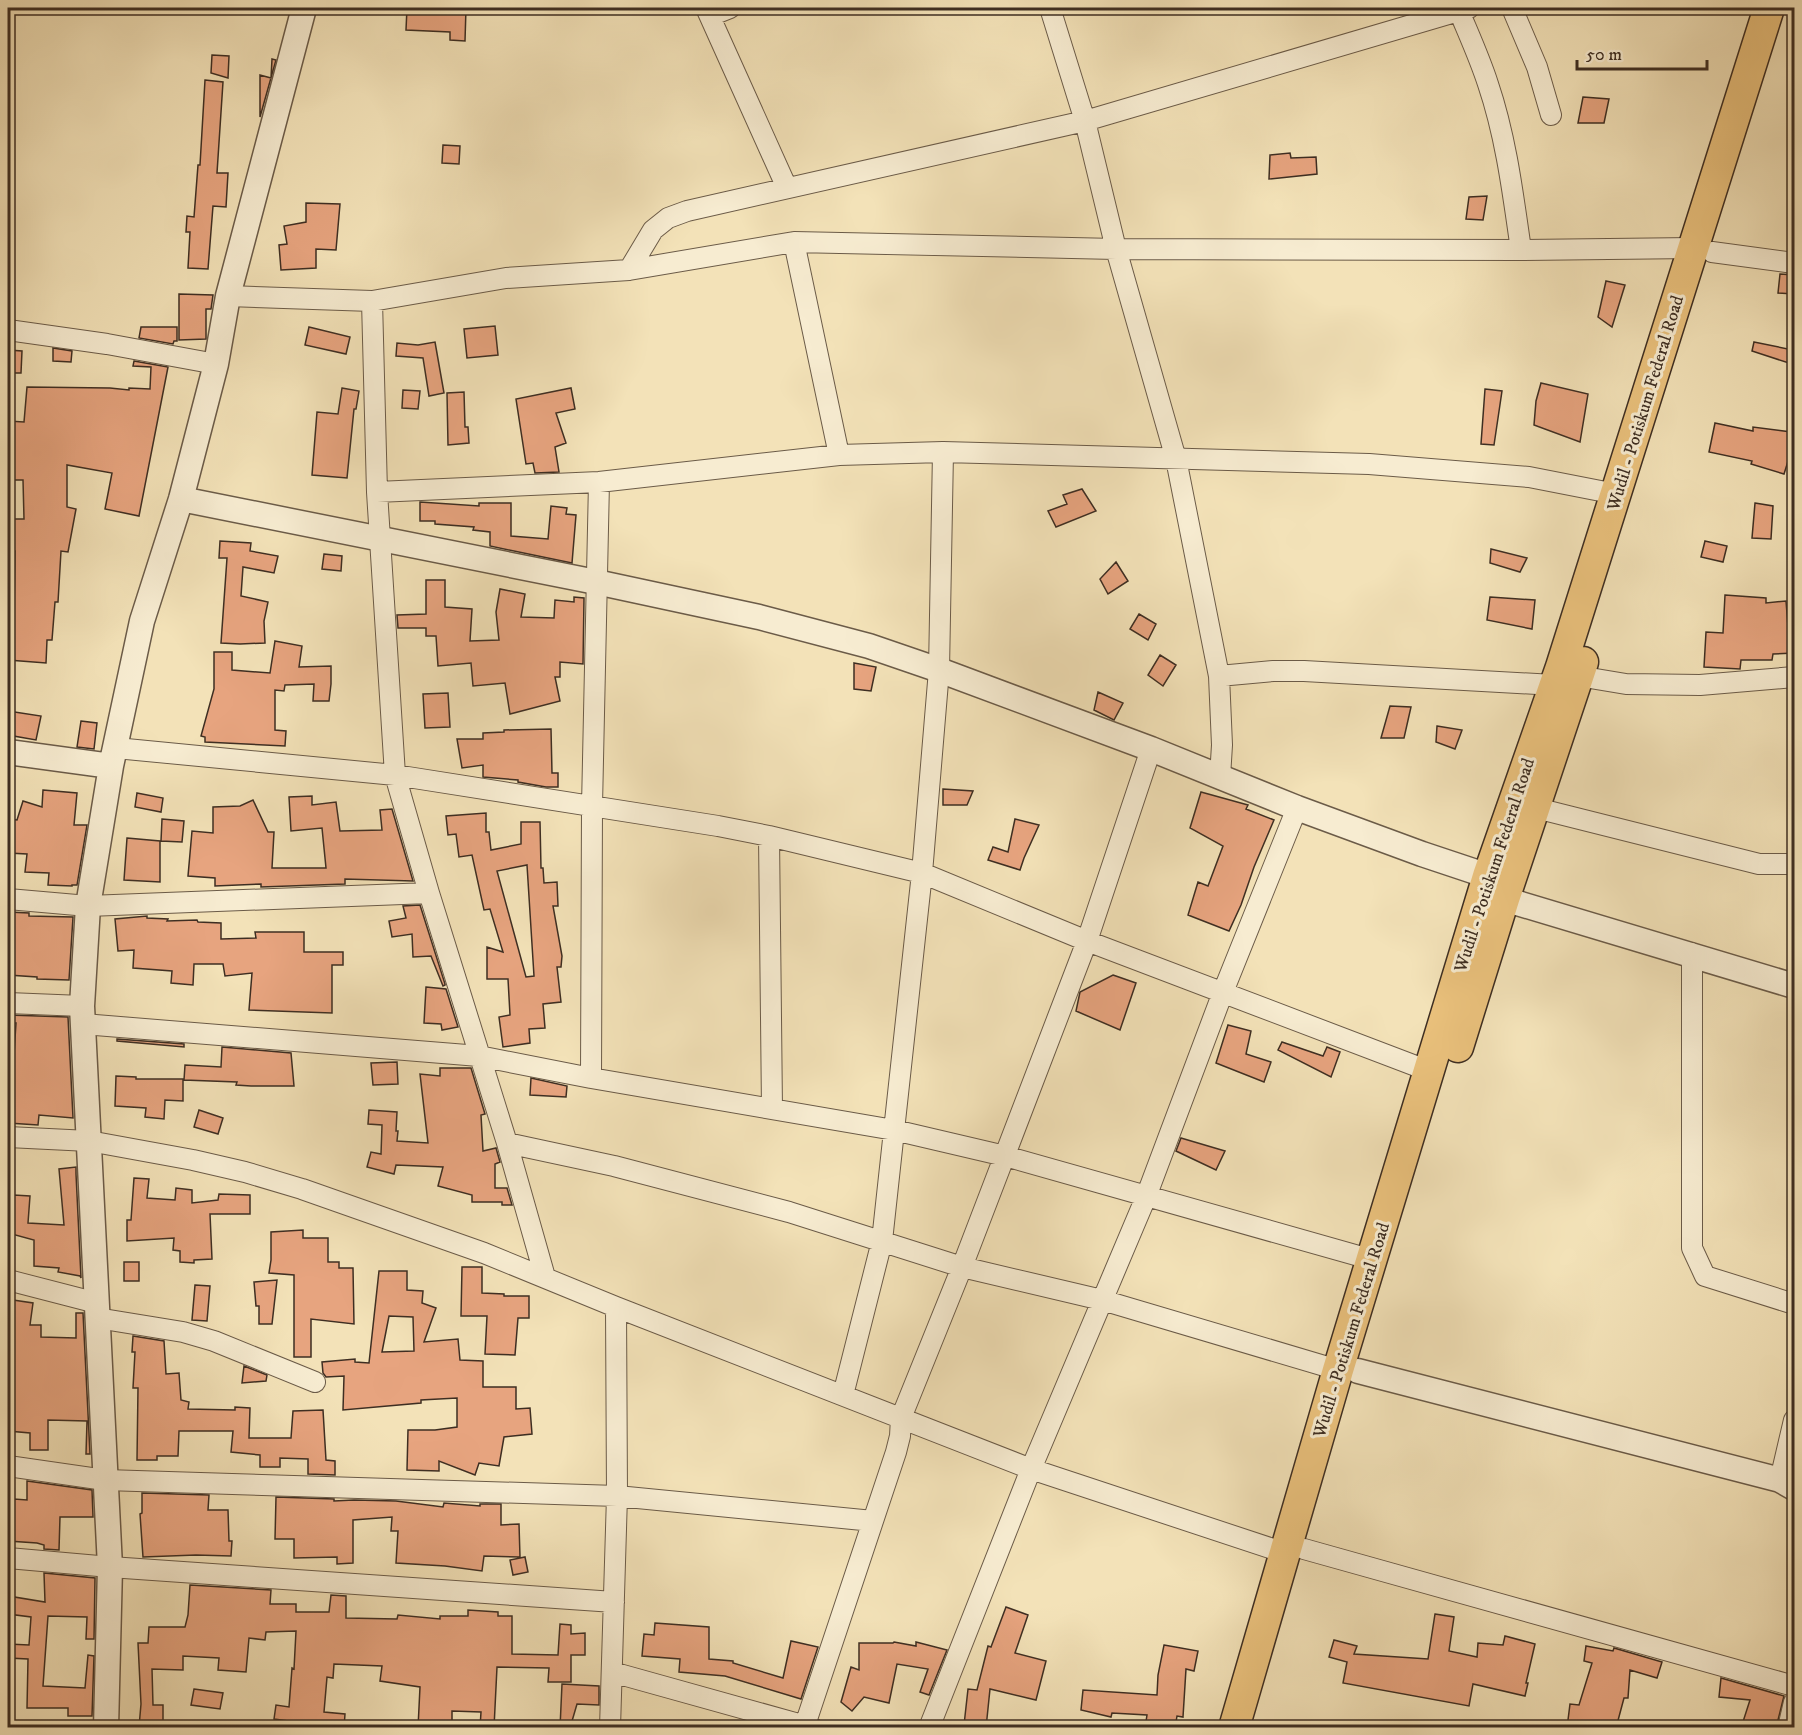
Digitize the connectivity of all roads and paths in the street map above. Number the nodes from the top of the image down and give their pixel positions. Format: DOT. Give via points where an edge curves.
graph roads {
  1 [pos="304,8"];
  2 [pos="730,8"];
  3 [pos="1050,8"];
  4 [pos="1512,8"];
  5 [pos="1769,8"];
  6 [pos="1786,8"];
  7 [pos="1464,9"];
  8 [pos="708,12"];
  9 [pos="1426,14"];
  10 [pos="1551,115"];
  11 [pos="1085,121"];
  12 [pos="787,188"];
  13 [pos="794,242"];
  14 [pos="1116,249"];
  15 [pos="1521,250"];
  16 [pos="1702,250"];
  17 [pos="1794,262"];
  18 [pos="628,270"];
  19 [pos="228,296"];
  20 [pos="372,301"];
  21 [pos="8,330"];
  22 [pos="216,364"];
  23 [pos="944,452"];
  24 [pos="839,455"];
  25 [pos="1176,459"];
  26 [pos="598,482"];
  27 [pos="377,492"];
  28 [pos="1616,494"];
  29 [pos="181,499"];
  30 [pos="381,539"];
  31 [pos="596,582"];
  32 [pos="939,670"];
  33 [pos="1219,676"];
  34 [pos="1794,676"];
  35 [pos="1566,680"];
  36 [pos="1151,749"];
  37 [pos="8,752"];
  38 [pos="114,757"];
  39 [pos="395,775"];
  40 [pos="1220,777"];
  41 [pos="592,806"];
  42 [pos="1297,808"];
  43 [pos="1536,808"];
  44 [pos="769,836"];
  45 [pos="1794,864"];
  46 [pos="922,873"];
  47 [pos="1496,888"];
  48 [pos="429,893"];
  49 [pos="8,899"];
  50 [pos="88,906"];
  51 [pos="1087,940"];
  52 [pos="1691,954"];
  53 [pos="1794,986"];
  54 [pos="1223,992"];
  55 [pos="8,1003"];
  56 [pos="82,1015"];
  57 [pos="479,1056"];
  58 [pos="1429,1071"];
  59 [pos="591,1078"];
  60 [pos="772,1109"];
  61 [pos="894,1130"];
  62 [pos="8,1137"];
  63 [pos="89,1141"];
  64 [pos="507,1143"];
  65 [pos="1005,1156"];
  66 [pos="1146,1197"];
  67 [pos="882,1241"];
  68 [pos="1373,1260"];
  69 [pos="962,1267"];
  70 [pos="545,1277"];
  71 [pos="8,1280"];
  72 [pos="1102,1300"];
  73 [pos="1794,1304"];
  74 [pos="616,1306"];
  75 [pos="97,1310"];
  76 [pos="1348,1370"];
  77 [pos="315,1382"];
  78 [pos="843,1395"];
  79 [pos="901,1418"];
  80 [pos="1794,1420"];
  81 [pos="8,1466"];
  82 [pos="1030,1469"];
  83 [pos="105,1480"];
  84 [pos="1787,1484"];
  85 [pos="617,1496"];
  86 [pos="873,1521"];
  87 [pos="1294,1551"];
  88 [pos="8,1558"];
  89 [pos="110,1567"];
  90 [pos="614,1602"];
  91 [pos="612,1672"];
  92 [pos="1794,1686"];
  93 [pos="1794,1702"];
  94 [pos="808,1727"];
  95 [pos="106,1728"];
  96 [pos="610,1728"];
  97 [pos="929,1728"];
  98 [pos="1234,1728"];
  99 [pos="1252,1728"];
  100 [pos="1788,1728"];
  1 -- 19 [label="street"];
  2 -- 8 [label="street"];
  3 -- 11 [label="street"];
  4 -- 10 [label="street" via="1537,67"];
  5 -- 16 [label="main road, Wudil - Potiskum Federal Road"];
  6 -- 16 [label="main road, Wudil - Potiskum Federal Road" via="1763,92"];
  7 -- 9 [label="street"];
  7 -- 15 [label="street" via="1496,111"];
  8 -- 12 [label="street"];
  9 -- 11 [label="street"];
  11 -- 12 [label="street"];
  11 -- 14 [label="street"];
  12 -- 18 [label="street" via="668,218 653,230"];
  13 -- 14 [label="street"];
  13 -- 18 [label="street"];
  13 -- 24 [label="street"];
  14 -- 15 [label="street"];
  14 -- 25 [label="street"];
  15 -- 16 [label="street"];
  16 -- 17 [label="street"];
  16 -- 28 [label="main road, Wudil - Potiskum Federal Road"];
  16 -- 35 [label="main road, Wudil - Potiskum Federal Road" via="1635,501"];
  18 -- 20 [label="street" via="506,278"];
  19 -- 20 [label="street"];
  19 -- 22 [label="street"];
  20 -- 27 [label="street"];
  21 -- 22 [label="street"];
  22 -- 29 [label="street"];
  23 -- 24 [label="street"];
  23 -- 25 [label="street"];
  23 -- 32 [label="street"];
  24 -- 26 [label="street"];
  25 -- 28 [label="street" via="1415,467 1529,477"];
  25 -- 33 [label="street"];
  26 -- 27 [label="street"];
  26 -- 31 [label="street"];
  27 -- 30 [label="street"];
  28 -- 35 [label="main road, Wudil - Potiskum Federal Road"];
  29 -- 30 [label="street"];
  29 -- 38 [label="street" via="142,621"];
  30 -- 31 [label="street"];
  30 -- 39 [label="street"];
  31 -- 32 [label="street" via="759,617 869,646"];
  31 -- 41 [label="street"];
  32 -- 36 [label="street"];
  32 -- 46 [label="street"];
  33 -- 35 [label="street" via="1304,671"];
  33 -- 40 [label="street"];
  34 -- 35 [label="street" via="1700,685"];
  35 -- 43 [label="main road, Wudil - Potiskum Federal Road"];
  35 -- 47 [label="main road, Wudil - Potiskum Federal Road"];
  36 -- 40 [label="street"];
  36 -- 51 [label="street"];
  37 -- 38 [label="street"];
  38 -- 39 [label="street"];
  38 -- 50 [label="street"];
  39 -- 41 [label="street"];
  39 -- 48 [label="street"];
  40 -- 42 [label="street"];
  41 -- 44 [label="street"];
  41 -- 59 [label="street"];
  42 -- 47 [label="street" via="1422,854"];
  42 -- 54 [label="street"];
  43 -- 45 [label="street" via="1759,864"];
  43 -- 47 [label="main road, Wudil - Potiskum Federal Road"];
  44 -- 46 [label="street"];
  44 -- 60 [label="street"];
  46 -- 51 [label="street"];
  46 -- 61 [label="street"];
  47 -- 52 [label="street"];
  47 -- 58 [label="main road, Wudil - Potiskum Federal Road"];
  47 -- 76 [label="main road, Wudil - Potiskum Federal Road"];
  48 -- 50 [label="street"];
  48 -- 57 [label="street"];
  49 -- 50 [label="street"];
  50 -- 56 [label="street"];
  51 -- 54 [label="street"];
  51 -- 65 [label="street"];
  52 -- 53 [label="street"];
  52 -- 73 [label="street" via="1692,1248 1705,1276"];
  54 -- 58 [label="street"];
  54 -- 66 [label="street"];
  55 -- 56 [label="street"];
  56 -- 57 [label="street"];
  56 -- 63 [label="street"];
  57 -- 59 [label="street"];
  57 -- 64 [label="street"];
  58 -- 68 [label="main road, Wudil - Potiskum Federal Road"];
  59 -- 60 [label="street"];
  60 -- 61 [label="street"];
  61 -- 65 [label="street"];
  61 -- 67 [label="street"];
  62 -- 63 [label="street"];
  63 -- 70 [label="street" via="245,1172"];
  63 -- 75 [label="street"];
  64 -- 67 [label="street" via="614,1166"];
  64 -- 70 [label="street"];
  65 -- 66 [label="street"];
  65 -- 69 [label="street"];
  66 -- 68 [label="street"];
  66 -- 72 [label="street"];
  67 -- 69 [label="street"];
  67 -- 78 [label="street"];
  68 -- 76 [label="main road, Wudil - Potiskum Federal Road"];
  69 -- 72 [label="street"];
  69 -- 79 [label="street"];
  70 -- 74 [label="street"];
  71 -- 75 [label="street"];
  72 -- 76 [label="street"];
  72 -- 82 [label="street"];
  74 -- 78 [label="street"];
  74 -- 85 [label="street"];
  75 -- 77 [label="street" via="214,1341"];
  75 -- 83 [label="street"];
  76 -- 84 [label="street"];
  76 -- 87 [label="main road, Wudil - Potiskum Federal Road"];
  78 -- 79 [label="street"];
  79 -- 82 [label="street"];
  79 -- 86 [label="street" via="896,1452"];
  80 -- 84 [label="street"];
  81 -- 83 [label="street"];
  82 -- 87 [label="street"];
  82 -- 97 [label="street"];
  83 -- 85 [label="street"];
  83 -- 89 [label="street"];
  85 -- 86 [label="street"];
  85 -- 90 [label="street"];
  86 -- 94 [label="street"];
  87 -- 92 [label="street"];
  87 -- 98 [label="main road, Wudil - Potiskum Federal Road"];
  87 -- 99 [label="main road, Wudil - Potiskum Federal Road"];
  88 -- 89 [label="street"];
  89 -- 90 [label="street"];
  89 -- 95 [label="street"];
  90 -- 91 [label="street"];
  91 -- 94 [label="street"];
  91 -- 96 [label="street"];
  93 -- 100 [label="street"];
}
